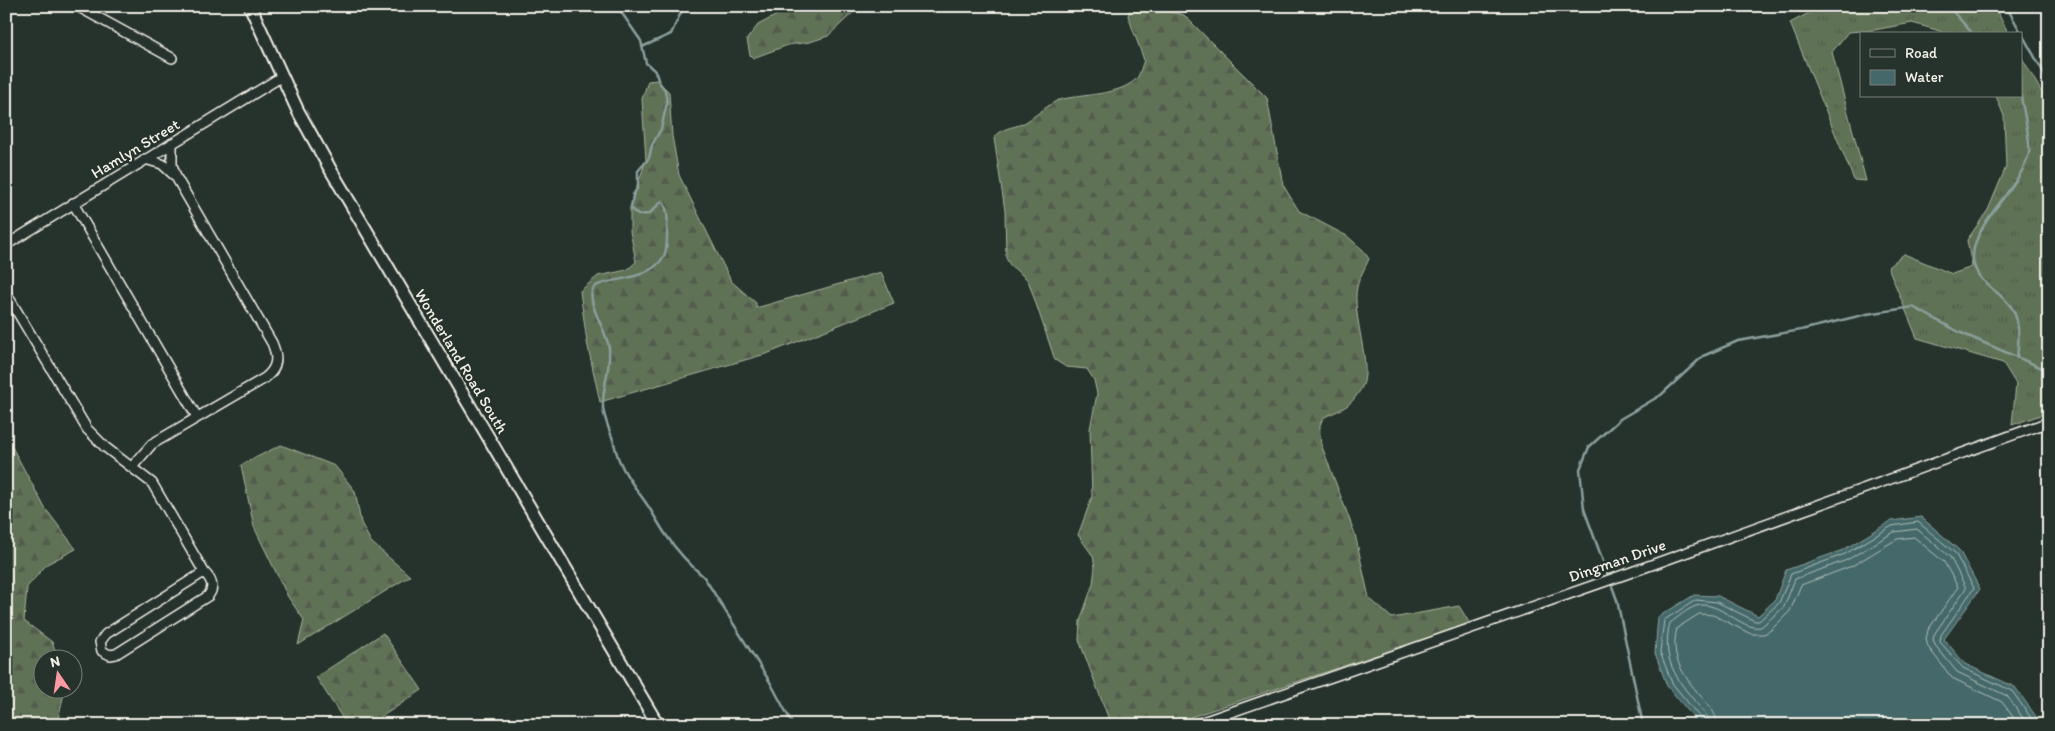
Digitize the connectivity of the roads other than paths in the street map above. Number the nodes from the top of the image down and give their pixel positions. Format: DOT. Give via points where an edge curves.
graph roads {
  1 [pos="77,6"];
  2 [pos="250,6"];
  3 [pos="172,58"];
  4 [pos="281,77"];
  5 [pos="172,143"];
  6 [pos="145,159"];
  7 [pos="176,177"];
  8 [pos="73,203"];
  9 [pos="6,245"];
  10 [pos="6,293"];
  11 [pos="197,417"];
  12 [pos="2049,422"];
  13 [pos="132,467"];
  14 [pos="204,572"];
  15 [pos="658,725"];
  16 [pos="1194,725"];
  1 -- 3 [label="street"];
  2 -- 4 [label="main road, Wonderland Road South"];
  4 -- 5 [label="street, Hamlyn Street"];
  4 -- 15 [label="main road, Wonderland Road South" via="329,167"];
  5 -- 6 [label="street, Hamlyn Street"];
  5 -- 7 [label="street"];
  6 -- 7 [label="street" via="162,164"];
  6 -- 8 [label="street, Hamlyn Street"];
  7 -- 11 [label="street" via="272,343 277,360 265,378"];
  8 -- 9 [label="street, Hamlyn Street"];
  8 -- 11 [label="street"];
  10 -- 13 [label="street" via="87,430"];
  11 -- 13 [label="street" via="152,444"];
  12 -- 16 [label="street, Dingman Drive"];
  13 -- 14 [label="street" via="159,492"];
  14 -- 14 [label="street" via="212,585 208,596 116,654 102,651 100,642 106,634"];
}
